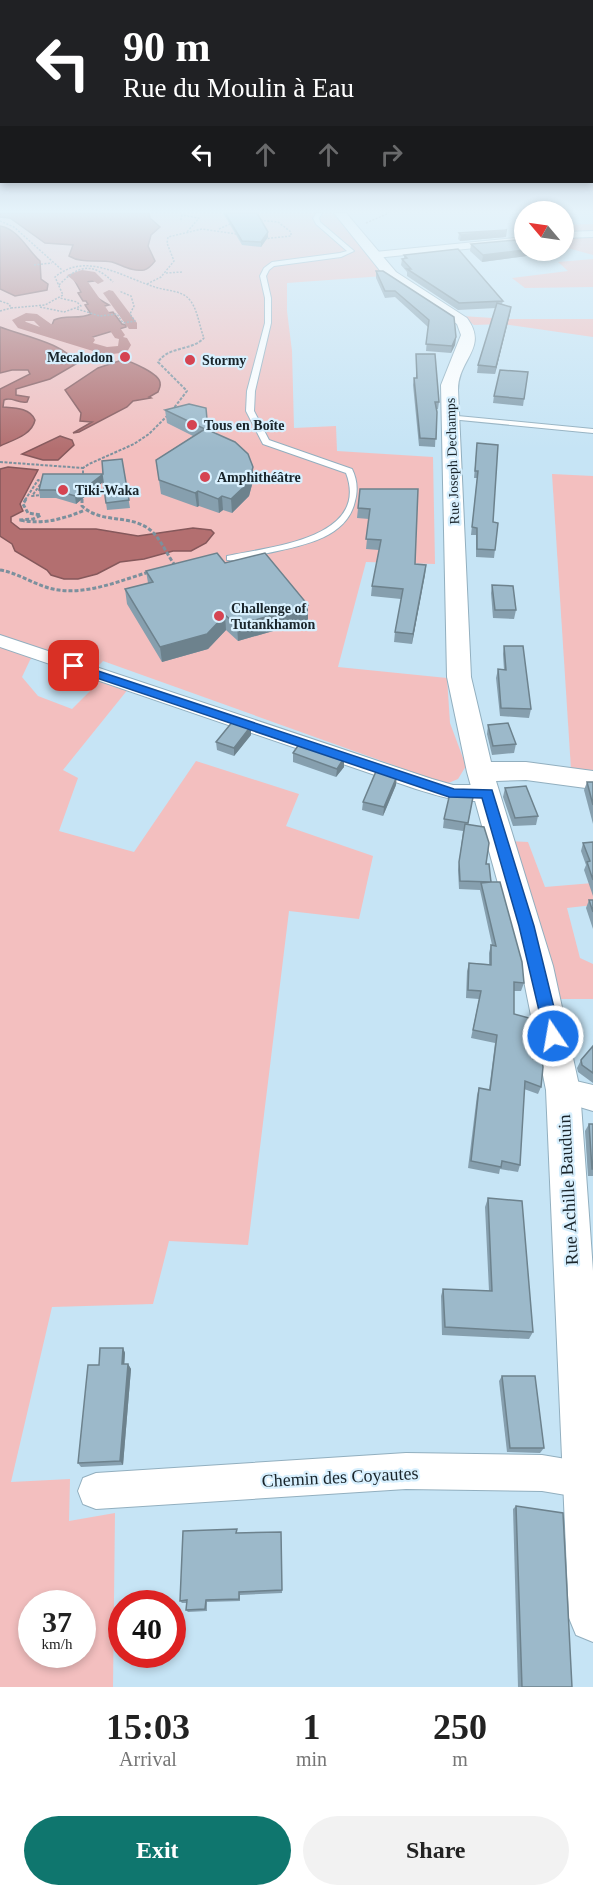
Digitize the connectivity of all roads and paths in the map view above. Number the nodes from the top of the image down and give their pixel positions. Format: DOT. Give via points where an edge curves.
graph roads {
  1 [pos="61,292"];
  2 [pos="121,292"];
  3 [pos="173,292"];
  4 [pos="267,292"];
  5 [pos="416,292"];
  6 [pos="59,298"];
  7 [pos="0,301"];
  8 [pos="191,303"];
  9 [pos="197,305"];
  10 [pos="39,307"];
  11 [pos="11,308"];
  12 [pos="77,309"];
  13 [pos="0,311"];
  14 [pos="450,417"];
  15 [pos="593,432"];
  16 [pos="0,462"];
  17 [pos="83,468"];
  18 [pos="27,495"];
  19 [pos="32,495"];
  20 [pos="42,495"];
  21 [pos="85,510"];
  22 [pos="230,558"];
  23 [pos="184,562"];
  24 [pos="174,564"];
  25 [pos="164,567"];
  26 [pos="1,569"];
  27 [pos="153,571"];
  28 [pos="0,641"];
  29 [pos="593,780"];
  30 [pos="483,783"];
  31 [pos="578,1094"];
  32 [pos="584,1480"];
  33 [pos="96,1491"];
  34 [pos="593,1618"];
  1 -- 6 [label="path"];
  2 -- 12 [label="path" via="131,296 134,306 130,314 135,321 123,323 117,315 89,315"];
  3 -- 8 [label="path" via="184,295"];
  4 -- 22 [label="lane" via="268,323 251,391 250,411 266,442 349,471 354,481 351,503 338,526 297,543"];
  5 -- 14 [label="street, Rue Joseph Dechamps" via="469,329 470,337 451,377"];
  6 -- 10 [label="path"];
  6 -- 12 [label="path" via="78,302 81,306"];
  7 -- 11 [label="path" via="9,303"];
  8 -- 9 [label="path"];
  8 -- 17 [label="path" via="204,338 195,345 167,353 158,362 188,391 151,433"];
  10 -- 11 [label="path"];
  10 -- 12 [label="path" via="54,312"];
  11 -- 13 [label="path"];
  14 -- 15 [label="lane"];
  14 -- 30 [label="street, Rue Joseph Dechamps" via="459,677 466,722"];
  16 -- 17 [label="path"];
  17 -- 21 [label="path"];
  18 -- 19 [label="path"];
  18 -- 19 [label="path" via="41,480"];
  18 -- 21 [label="path" via="22,504 26,511 41,515 21,521 43,523"];
  19 -- 20 [label="path"];
  21 -- 24 [label="path" via="92,515 138,524 152,532"];
  23 -- 24 [label="path"];
  24 -- 25 [label="path"];
  26 -- 27 [label="path" via="56,590 101,586"];
  28 -- 30 [label="street" via="453,793"];
  29 -- 30 [label="street" via="526,771"];
  30 -- 31 [label="street, Rue Achille Bauduin" via="550,1018"];
  31 -- 32 [label="street, Rue Achille Bauduin"];
  32 -- 33 [label="street, Chemin des Coyautes" via="542,1473 406,1472"];
  32 -- 34 [label="street, Rue Achille Bauduin"];
}
